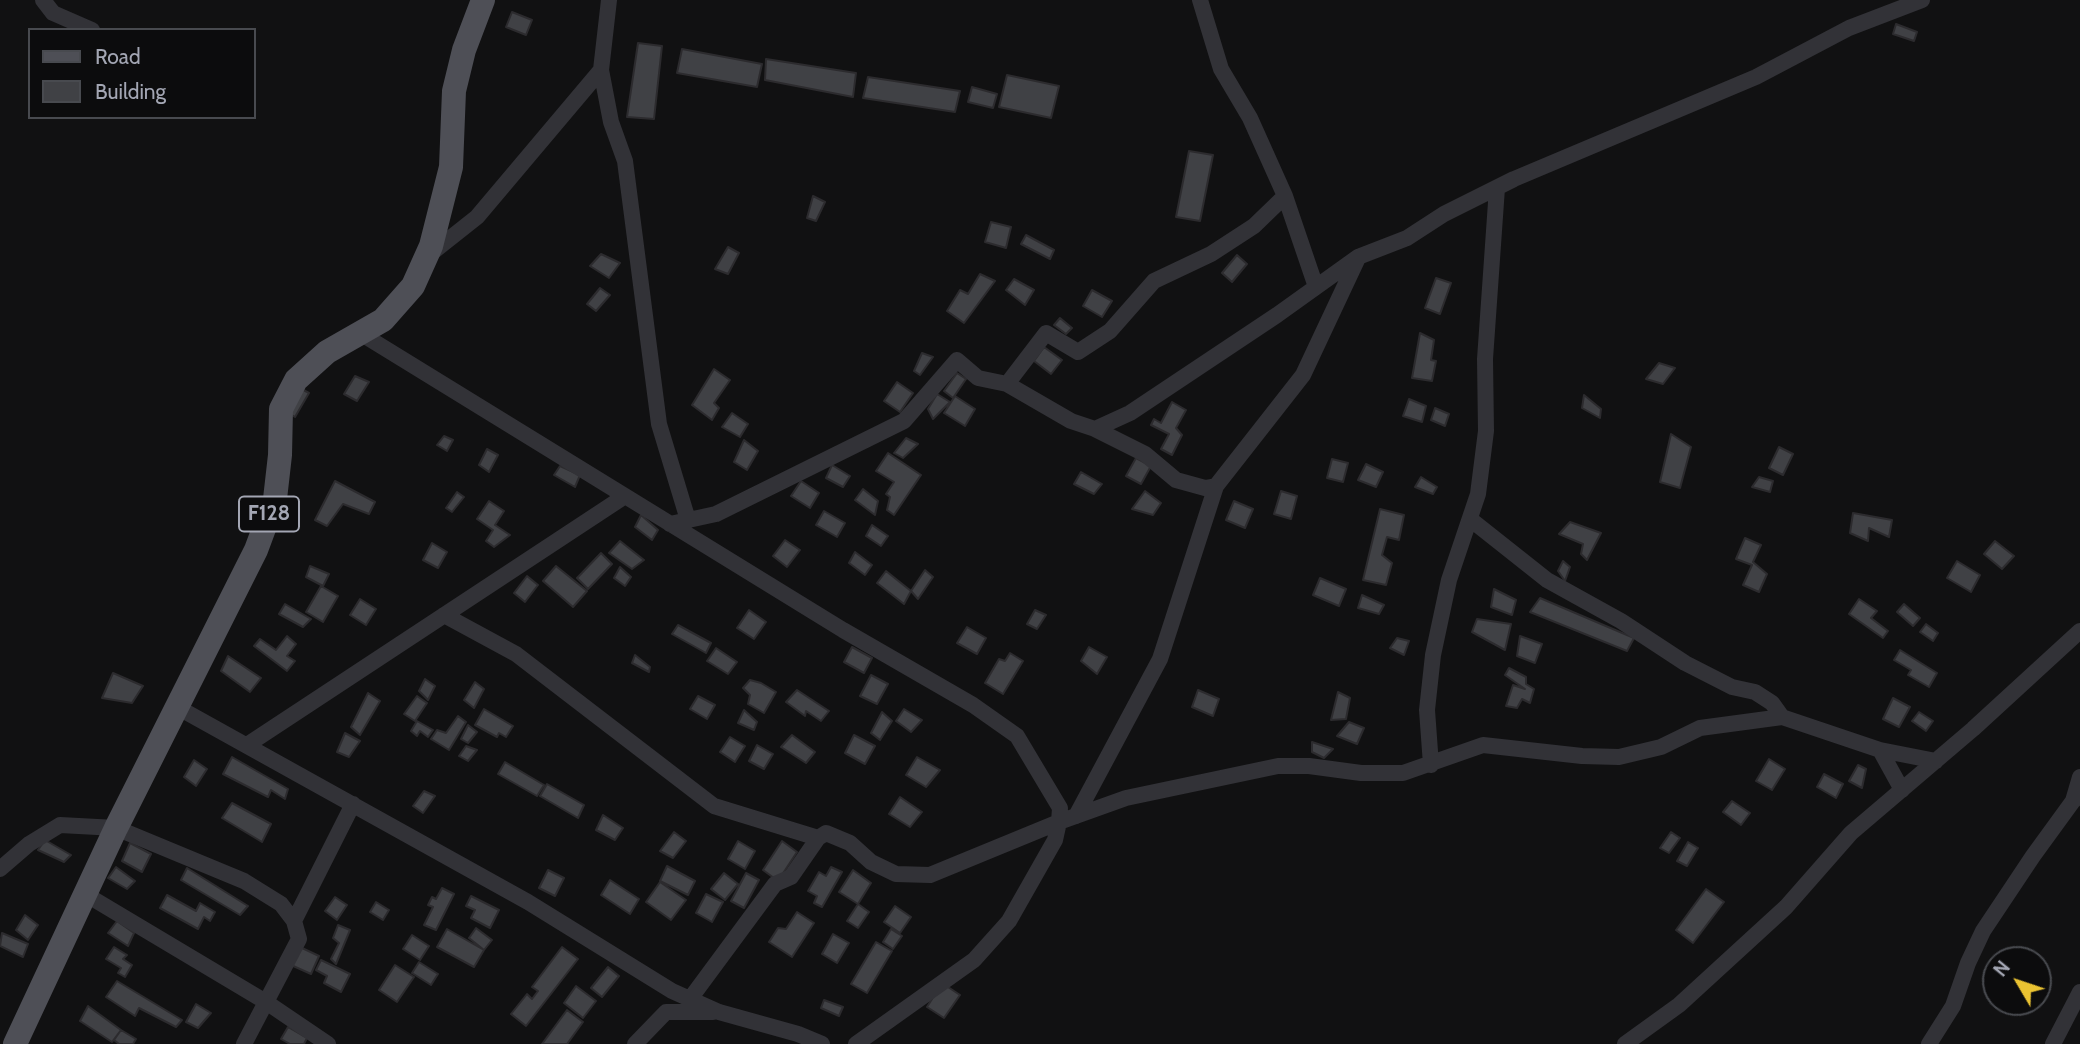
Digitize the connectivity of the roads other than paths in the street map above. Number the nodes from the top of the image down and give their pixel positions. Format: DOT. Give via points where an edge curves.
graph roads {
  1 [pos="43,0"];
  2 [pos="483,0"];
  3 [pos="609,0"];
  4 [pos="1200,0"];
  5 [pos="1922,0"];
  6 [pos="87,28"];
  7 [pos="601,71"];
  8 [pos="1497,188"];
  9 [pos="1285,196"];
  10 [pos="1358,257"];
  11 [pos="426,258"];
  12 [pos="1316,287"];
  13 [pos="360,334"];
  14 [pos="1007,384"];
  15 [pos="1095,429"];
  16 [pos="1216,486"];
  17 [pos="625,496"];
  18 [pos="1470,519"];
  19 [pos="688,520"];
  20 [pos="670,524"];
  21 [pos="444,615"];
  22 [pos="2080,631"];
  23 [pos="177,707"];
  24 [pos="1782,718"];
  25 [pos="247,745"];
  26 [pos="1880,750"];
  27 [pos="1936,761"];
  28 [pos="1431,765"];
  29 [pos="2080,777"];
  30 [pos="1902,790"];
  31 [pos="2077,798"];
  32 [pos="353,804"];
  33 [pos="1076,816"];
  34 [pos="1059,822"];
  35 [pos="116,828"];
  36 [pos="818,838"];
  37 [pos="0,869"];
  38 [pos="85,894"];
  39 [pos="294,920"];
  40 [pos="2080,992"];
  41 [pos="690,999"];
  42 [pos="266,1002"];
  43 [pos="719,1012"];
  44 [pos="15,1044"];
  45 [pos="244,1044"];
  46 [pos="328,1044"];
  47 [pos="635,1044"];
  48 [pos="822,1044"];
  49 [pos="856,1044"];
  50 [pos="1625,1044"];
  51 [pos="1929,1044"];
  52 [pos="2053,1044"];
  1 -- 6 [label="street" via="53,13"];
  2 -- 11 [label="main road, F128" via="454,91 451,167"];
  3 -- 7 [label="street"];
  4 -- 9 [label="street" via="1221,69 1250,118"];
  5 -- 8 [label="street" via="1849,28 1756,77"];
  7 -- 11 [label="street" via="477,217"];
  7 -- 19 [label="street" via="625,161 659,424"];
  8 -- 10 [label="street" via="1407,238"];
  8 -- 18 [label="street" via="1485,359 1486,431"];
  9 -- 12 [label="street"];
  9 -- 14 [label="street" via="1254,226 1211,254 1154,281 1110,331 1078,352 1046,333"];
  10 -- 12 [label="street"];
  10 -- 16 [label="street" via="1303,375"];
  11 -- 13 [label="main road, F128" via="413,286 383,320"];
  12 -- 15 [label="street" via="1130,413"];
  13 -- 17 [label="street"];
  13 -- 23 [label="main road, F128" via="327,352 296,380 281,409 275,499 256,551"];
  14 -- 15 [label="street" via="1071,421"];
  14 -- 19 [label="street" via="978,378 957,360 904,421 764,492 716,514"];
  15 -- 16 [label="street" via="1145,454 1176,480 1205,488"];
  16 -- 33 [label="street" via="1160,659"];
  17 -- 20 [label="street"];
  17 -- 21 [label="street"];
  18 -- 24 [label="street" via="1547,580 1685,663 1732,687 1755,692 1772,703"];
  18 -- 28 [label="street" via="1449,580 1433,655 1427,710"];
  19 -- 20 [label="street"];
  20 -- 34 [label="street" via="973,705 1017,736 1060,808"];
  21 -- 25 [label="street"];
  21 -- 36 [label="street" via="516,654 714,806"];
  22 -- 27 [label="street"];
  23 -- 25 [label="street"];
  23 -- 35 [label="main road, F128"];
  24 -- 26 [label="street"];
  24 -- 28 [label="street" via="1700,728 1661,747 1619,757 1483,745"];
  25 -- 32 [label="street"];
  26 -- 27 [label="street"];
  26 -- 30 [label="street"];
  27 -- 30 [label="street"];
  28 -- 33 [label="street" via="1403,774 1278,766 1126,798"];
  29 -- 31 [label="street"];
  30 -- 50 [label="street" via="1851,833 1786,907 1747,943 1678,1005"];
  31 -- 51 [label="street" via="1983,931 1953,1006"];
  32 -- 39 [label="street"];
  32 -- 41 [label="street"];
  33 -- 34 [label="street"];
  34 -- 36 [label="street" via="930,875 896,874 871,862 850,843 826,832"];
  34 -- 49 [label="street" via="1055,840 1009,921 974,960"];
  35 -- 37 [label="street" via="60,825"];
  35 -- 38 [label="main road, F128"];
  35 -- 39 [label="street" via="244,881 281,904"];
  36 -- 41 [label="street" via="791,877 775,884"];
  38 -- 42 [label="street"];
  38 -- 44 [label="main road, F128"];
  39 -- 42 [label="street" via="299,939"];
  40 -- 52 [label="street"];
  41 -- 43 [label="street"];
  42 -- 45 [label="street"];
  42 -- 46 [label="street"];
  43 -- 47 [label="street" via="666,1012"];
  43 -- 48 [label="street"];
}
